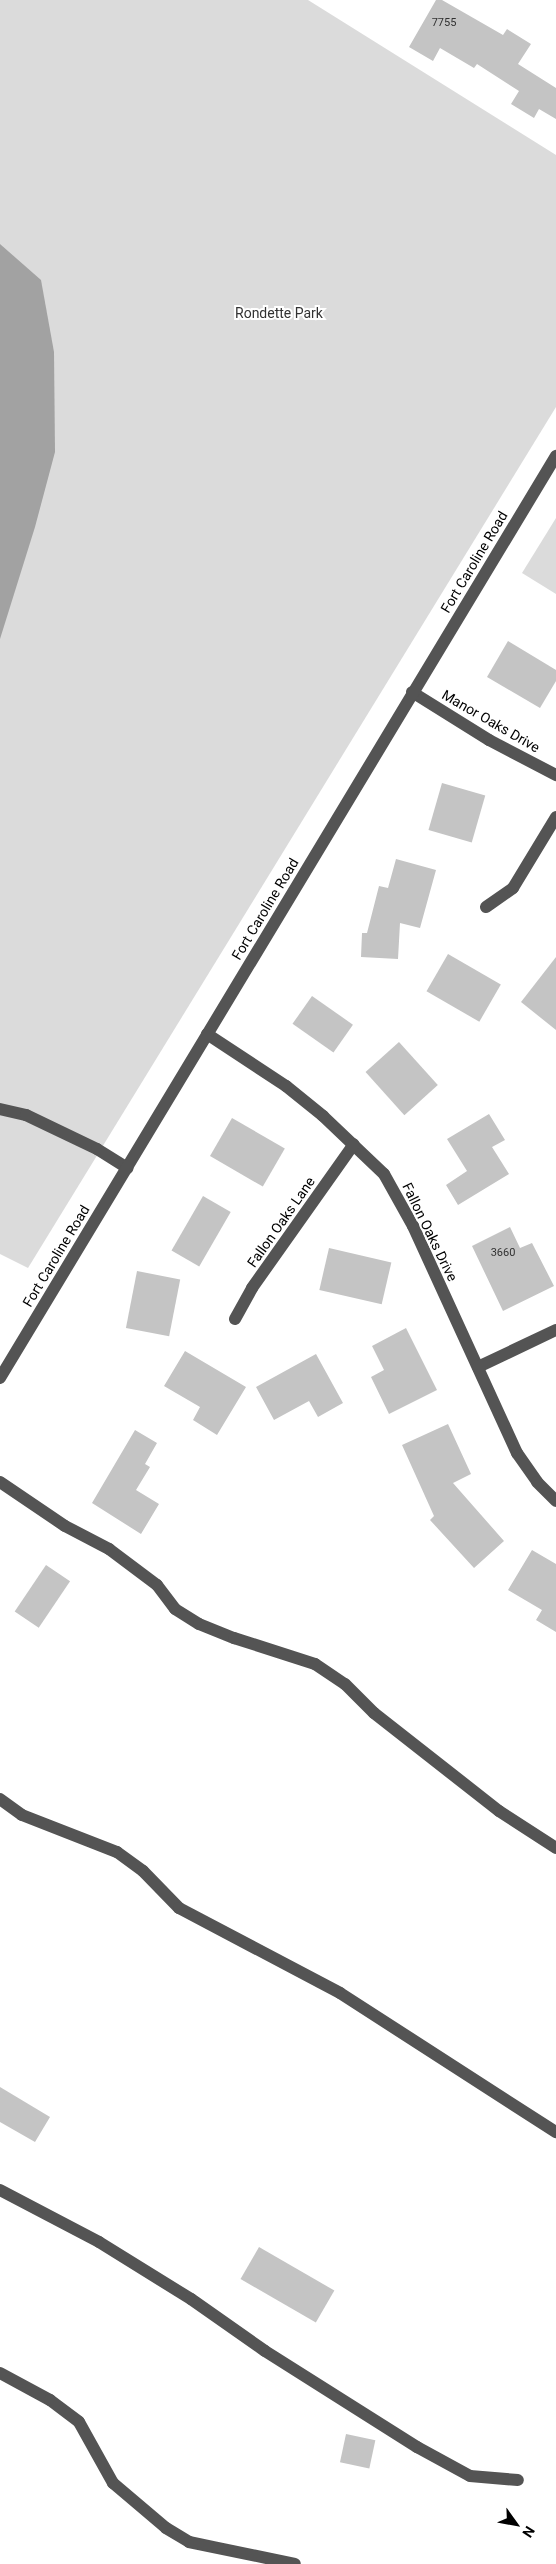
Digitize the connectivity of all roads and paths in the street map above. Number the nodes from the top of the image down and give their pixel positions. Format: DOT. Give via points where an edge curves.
graph roads {
  1 [pos="556,456"];
  2 [pos="412,692"];
  3 [pos="556,775"];
  4 [pos="556,818"];
  5 [pos="486,907"];
  6 [pos="207,1034"];
  7 [pos="0,1109"];
  8 [pos="354,1144"];
  9 [pos="128,1168"];
  10 [pos="235,1319"];
  11 [pos="556,1330"];
  12 [pos="478,1367"];
  13 [pos="0,1378"];
  14 [pos="0,1482"];
  15 [pos="556,1501"];
  16 [pos="0,1799"];
  17 [pos="556,1848"];
  18 [pos="556,2132"];
  19 [pos="0,2190"];
  20 [pos="0,2373"];
  21 [pos="518,2480"];
  22 [pos="271,2562"];
  23 [pos="295,2564"];
  1 -- 2 [label="street, Fort Caroline Road"];
  2 -- 3 [label="street, Manor Oaks Drive" via="489,740"];
  2 -- 6 [label="street, Fort Caroline Road"];
  4 -- 5 [label="street" via="513,888"];
  6 -- 8 [label="street, Fallon Oaks Drive" via="286,1086"];
  6 -- 9 [label="street, Fort Caroline Road"];
  7 -- 9 [label="street" via="26,1115 97,1149"];
  8 -- 10 [label="street, Fallon Oaks Lane" via="252,1288"];
  8 -- 12 [label="street, Fallon Oaks Drive" via="384,1174 400,1200"];
  9 -- 13 [label="street, Fort Caroline Road"];
  11 -- 12 [label="street"];
  12 -- 15 [label="street, Fallon Oaks Drive" via="517,1453 536,1482"];
  14 -- 17 [label="street" via="65,1526 109,1549 157,1585 175,1609 199,1624 316,1664 345,1684 374,1713 499,1811"];
  16 -- 18 [label="street" via="22,1815 117,1852 143,1871 178,1908 340,1994"];
  19 -- 21 [label="street" via="99,2242 417,2447 470,2476"];
  20 -- 22 [label="street" via="50,2400 79,2422 112,2483 166,2528 190,2542"];
  22 -- 23 [label="street"];
}
